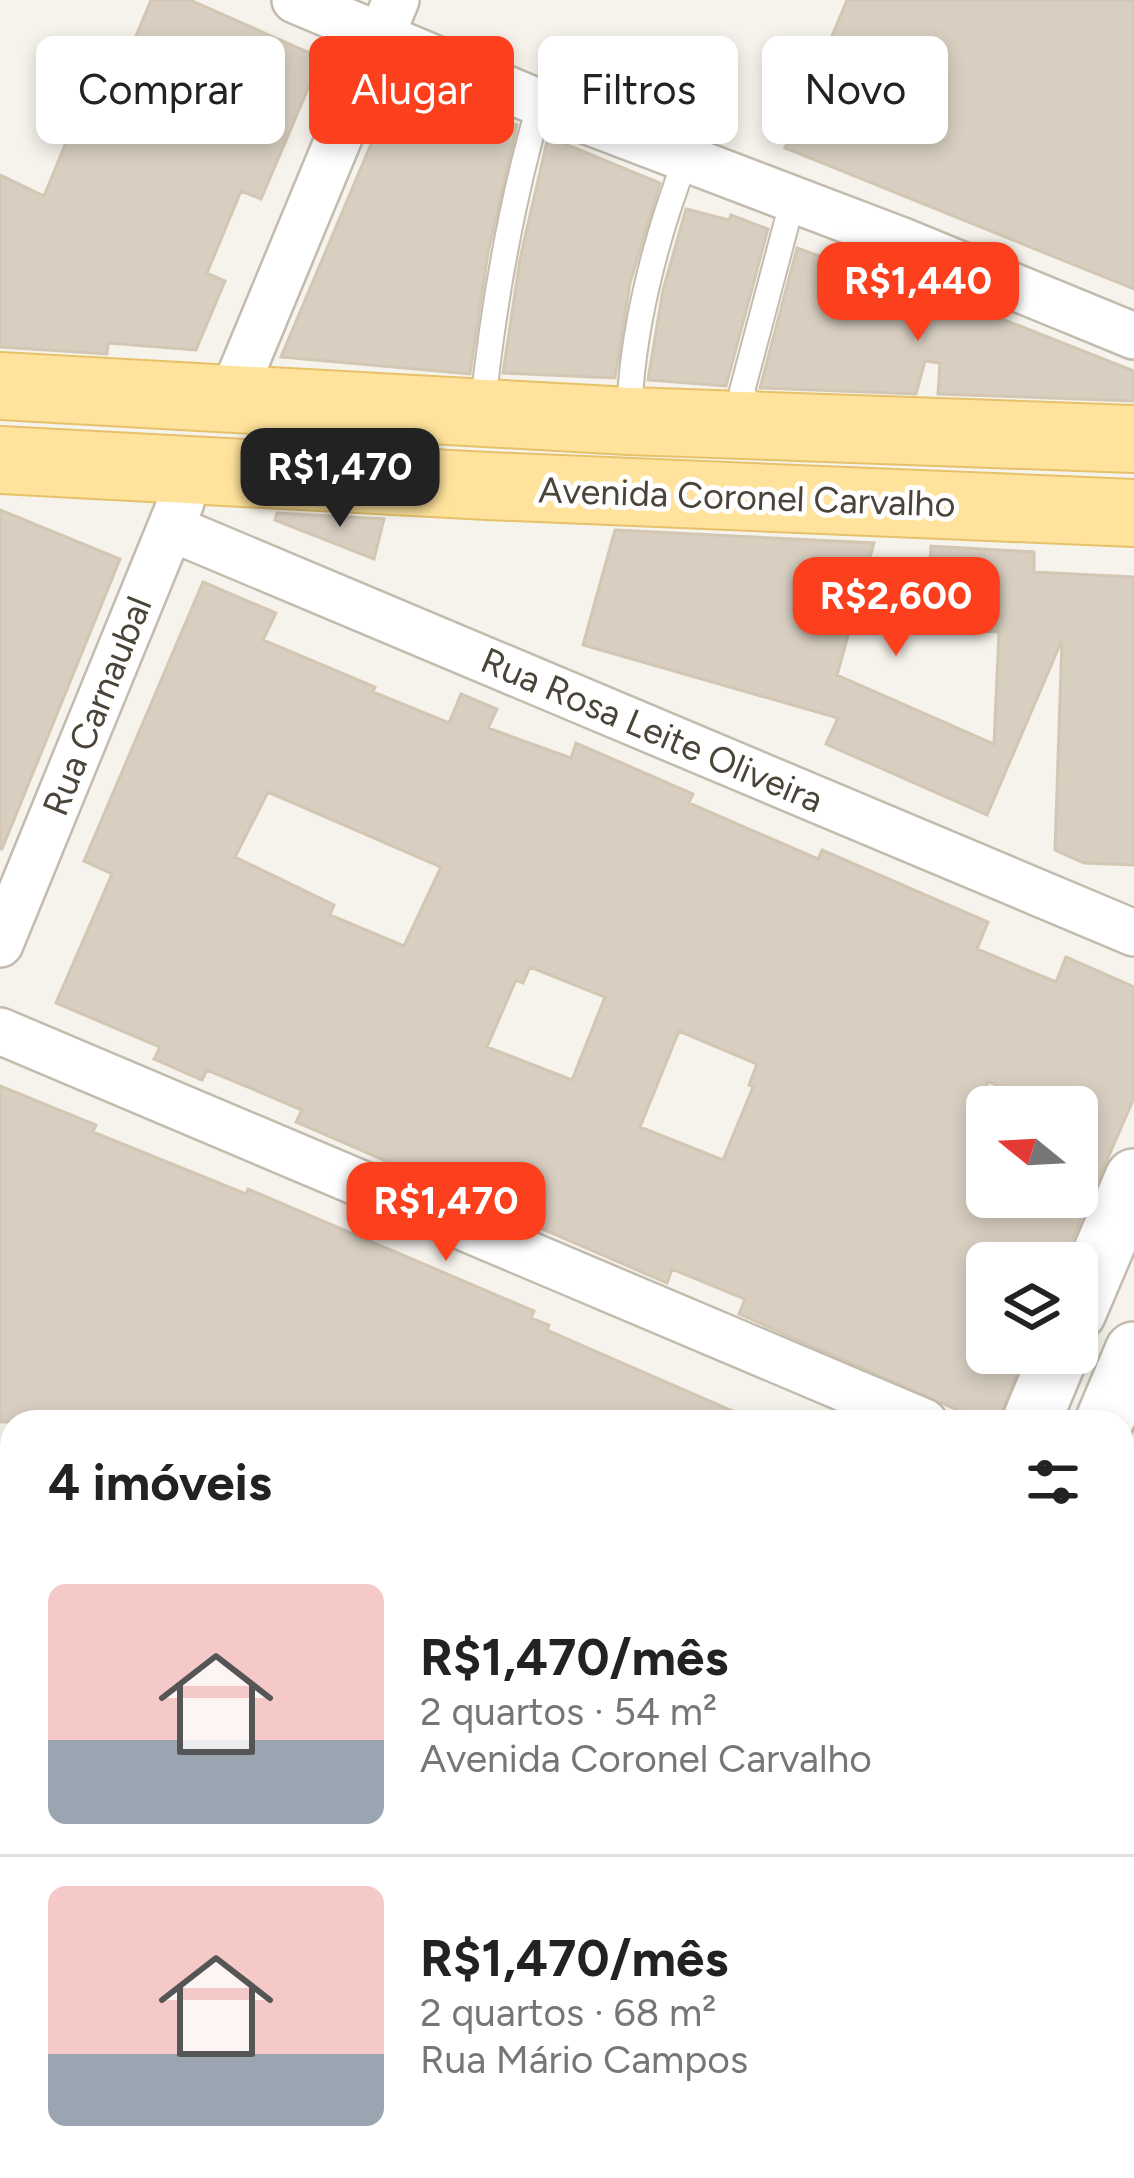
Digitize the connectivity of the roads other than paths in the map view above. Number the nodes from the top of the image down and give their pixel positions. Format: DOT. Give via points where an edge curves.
graph roads {
  1 [pos="295,0"];
  2 [pos="387,19"];
  3 [pos="538,102"];
  4 [pos="538,110"];
  5 [pos="647,144"];
  6 [pos="686,159"];
  7 [pos="793,199"];
  8 [pos="1134,336"];
  9 [pos="0,386"];
  10 [pos="230,400"];
  11 [pos="482,412"];
  12 [pos="629,421"];
  13 [pos="758,426"];
  14 [pos="1134,439"];
  15 [pos="0,460"];
  16 [pos="183,498"];
  17 [pos="1134,513"];
  18 [pos="1134,933"];
  19 [pos="0,944"];
  20 [pos="0,1030"];
  21 [pos="1134,1178"];
  22 [pos="1098,1263"];
  23 [pos="1134,1351"];
  24 [pos="1051,1374"];
  25 [pos="896,1410"];
  26 [pos="1035,1410"];
  27 [pos="1109,1410"];
  1 -- 2 [label="street"];
  2 -- 3 [label="street"];
  2 -- 10 [label="street"];
  4 -- 11 [label="lane" via="504,244"];
  5 -- 6 [label="street"];
  6 -- 7 [label="street"];
  6 -- 12 [label="lane" via="647,297"];
  7 -- 8 [label="street"];
  7 -- 13 [label="lane" via="742,391"];
  9 -- 10 [label="main road, Avenida Coronel Carvalho"];
  10 -- 11 [label="main road, Avenida Coronel Carvalho"];
  11 -- 12 [label="main road, Avenida Coronel Carvalho"];
  12 -- 13 [label="main road, Avenida Coronel Carvalho"];
  13 -- 14 [label="main road, Avenida Coronel Carvalho"];
  15 -- 16 [label="main road, Avenida Coronel Carvalho"];
  16 -- 17 [label="main road, Avenida Coronel Carvalho" via="488,486"];
  16 -- 18 [label="street, Rua Rosa Leite Oliveira"];
  16 -- 19 [label="street, Rua Carnaubal"];
  20 -- 25 [label="street"];
  21 -- 22 [label="street"];
  23 -- 27 [label="street"];
  24 -- 26 [label="street"];
}
